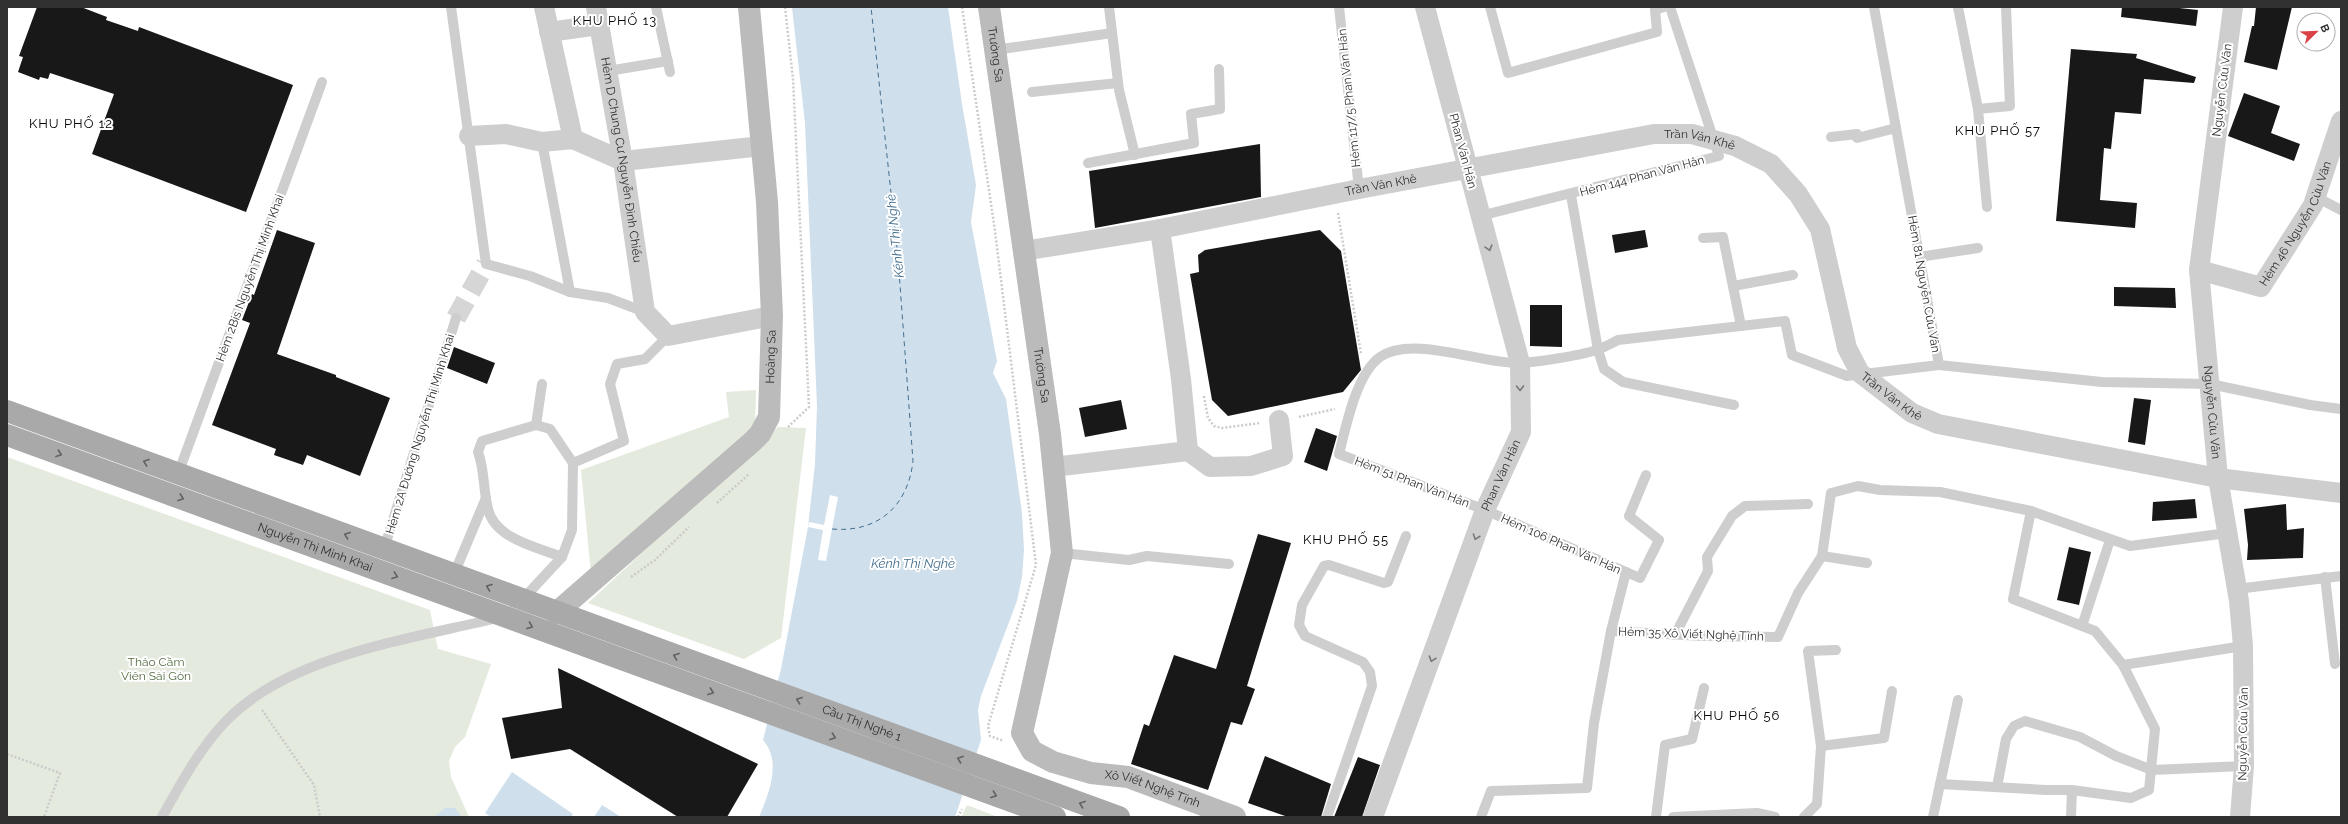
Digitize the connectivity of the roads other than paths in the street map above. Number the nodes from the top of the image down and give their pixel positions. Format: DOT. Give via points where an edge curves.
graph roads {
  1 [pos="451,7"];
  2 [pos="544,7"];
  3 [pos="656,7"];
  4 [pos="749,7"];
  5 [pos="989,7"];
  6 [pos="1109,7"];
  7 [pos="1339,7"];
  8 [pos="1424,7"];
  9 [pos="1490,7"];
  10 [pos="1664,7"];
  11 [pos="1670,7"];
  12 [pos="1874,7"];
  13 [pos="1958,7"];
  14 [pos="2006,7"];
  15 [pos="2233,7"];
  16 [pos="597,16"];
  17 [pos="549,32"];
  18 [pos="1112,33"];
  19 [pos="995,50"];
  20 [pos="668,61"];
  21 [pos="1219,70"];
  22 [pos="608,71"];
  23 [pos="670,72"];
  24 [pos="322,82"];
  25 [pos="1118,83"];
  26 [pos="1032,92"];
  27 [pos="1978,109"];
  28 [pos="2341,121"];
  29 [pos="1896,128"];
  30 [pos="469,136"];
  31 [pos="1831,137"];
  32 [pos="573,139"];
  33 [pos="1713,140"];
  34 [pos="542,142"];
  35 [pos="762,146"];
  36 [pos="1135,155"];
  37 [pos="623,161"];
  38 [pos="1088,163"];
  39 [pos="1467,170"];
  40 [pos="1359,189"];
  41 [pos="1571,195"];
  42 [pos="2316,197"];
  43 [pos="1987,207"];
  44 [pos="2341,210"];
  45 [pos="1480,216"];
  46 [pos="1160,229"];
  47 [pos="1703,238"];
  48 [pos="1978,248"];
  49 [pos="1023,251"];
  50 [pos="1919,257"];
  51 [pos="2199,270"];
  52 [pos="1794,275"];
  53 [pos="1733,286"];
  54 [pos="570,292"];
  55 [pos="645,312"];
  56 [pos="772,316"];
  57 [pos="456,318"];
  58 [pos="1741,326"];
  59 [pos="668,336"];
  60 [pos="1598,350"];
  61 [pos="1520,363"];
  62 [pos="1939,365"];
  63 [pos="1860,373"];
  64 [pos="542,384"];
  65 [pos="2210,384"];
  66 [pos="1734,405"];
  67 [pos="2341,409"];
  68 [pos="7,411"];
  69 [pos="29,419"];
  70 [pos="1279,420"];
  71 [pos="536,425"];
  72 [pos="15,437"];
  73 [pos="1188,451"];
  74 [pos="573,463"];
  75 [pos="1053,467"];
  76 [pos="178,474"];
  77 [pos="1646,475"];
  78 [pos="2218,478"];
  79 [pos="2341,493"];
  80 [pos="486,498"];
  81 [pos="1808,504"];
  82 [pos="1485,510"];
  83 [pos="2031,511"];
  84 [pos="2227,533"];
  85 [pos="1406,536"];
  86 [pos="2110,540"];
  87 [pos="384,549"];
  88 [pos="1062,553"];
  89 [pos="1822,556"];
  90 [pos="562,557"];
  91 [pos="1867,563"];
  92 [pos="1229,564"];
  93 [pos="1626,572"];
  94 [pos="454,574"];
  95 [pos="2341,576"];
  96 [pos="2325,578"];
  97 [pos="2237,589"];
  98 [pos="522,600"];
  99 [pos="556,613"];
  100 [pos="505,616"];
  101 [pos="2082,626"];
  102 [pos="604,631"];
  103 [pos="1611,631"];
  104 [pos="1675,635"];
  105 [pos="2243,646"];
  106 [pos="1836,650"];
  107 [pos="608,655"];
  108 [pos="2335,664"];
  109 [pos="2123,665"];
  110 [pos="1704,688"];
  111 [pos="1892,691"];
  112 [pos="1958,700"];
  113 [pos="1029,746"];
  114 [pos="1821,746"];
  115 [pos="2244,766"];
  116 [pos="2152,770"];
  117 [pos="1091,773"];
  118 [pos="1940,784"];
  119 [pos="1997,787"];
  120 [pos="2072,790"];
  121 [pos="162,817"];
  122 [pos="1055,817"];
  123 [pos="1119,817"];
  124 [pos="1197,817"];
  125 [pos="1235,817"];
  126 [pos="1327,817"];
  127 [pos="1373,817"];
  128 [pos="1481,817"];
  129 [pos="1656,817"];
  130 [pos="1673,817"];
  131 [pos="1775,817"];
  132 [pos="1804,817"];
  133 [pos="1933,817"];
  134 [pos="2071,817"];
  135 [pos="2240,817"];
  1 -- 30 [label="lane"];
  2 -- 17 [label="street"];
  3 -- 20 [label="lane"];
  4 -- 35 [label="street, Hoàng Sa"];
  5 -- 19 [label="street, Trường Sa"];
  6 -- 18 [label="lane"];
  7 -- 40 [label="lane, Hẻm 117/5 Phan Văn Hân"];
  8 -- 39 [label="street, Phan Văn Hân"];
  9 -- 10 [label="lane" via="1508,73 1657,32 1655,10"];
  11 -- 33 [label="lane"];
  12 -- 29 [label="lane, Hẻm 81 Nguyễn Cửu Vân"];
  13 -- 27 [label="lane"];
  14 -- 27 [label="lane" via="2010,106"];
  15 -- 51 [label="street, Nguyễn Cửu Vân"];
  16 -- 17 [label="street"];
  16 -- 22 [label="street, Hẻm D Chung Cư Nguyễn Ðình Chiểu"];
  17 -- 32 [label="street"];
  18 -- 19 [label="lane"];
  18 -- 25 [label="lane"];
  19 -- 49 [label="street, Trường Sa"];
  20 -- 22 [label="lane"];
  20 -- 23 [label="lane"];
  21 -- 36 [label="lane" via="1220,109 1191,114 1194,143"];
  22 -- 37 [label="street, Hẻm D Chung Cư Nguyễn Ðình Chiểu"];
  24 -- 76 [label="lane, Hẻm 2Bis Nguyễn Thị Minh Khai"];
  25 -- 26 [label="lane"];
  25 -- 36 [label="lane"];
  27 -- 43 [label="lane"];
  28 -- 42 [label="street, Hẻm 46 Nguyễn Cửu Vân"];
  29 -- 31 [label="lane" via="1857,138 1857,134"];
  29 -- 50 [label="lane, Hẻm 81 Nguyễn Cửu Vân"];
  30 -- 34 [label="street" via="506,134"];
  30 -- 54 [label="lane" via="486,264 530,276"];
  32 -- 34 [label="street"];
  32 -- 37 [label="street"];
  33 -- 39 [label="street, Trần Văn Khê" via="1692,134 1654,134"];
  33 -- 41 [label="lane, Hẻm 144 Phan Văn Hân" via="1719,156"];
  33 -- 63 [label="street, Trần Văn Khê" via="1735,146 1771,164 1798,194 1820,229 1847,348"];
  34 -- 54 [label="lane"];
  35 -- 37 [label="street"];
  35 -- 56 [label="street, Hoàng Sa"];
  36 -- 38 [label="lane"];
  37 -- 55 [label="street, Hẻm D Chung Cư Nguyễn Ðình Chiểu"];
  39 -- 40 [label="street, Trần Văn Khê"];
  39 -- 45 [label="street, Phan Văn Hân"];
  40 -- 46 [label="street, Trần Văn Khê" via="1335,206"];
  41 -- 45 [label="lane, Hẻm 144 Phan Văn Hân"];
  41 -- 60 [label="lane, Hẻm 144 Phan Văn Hân"];
  42 -- 44 [label="lane"];
  42 -- 51 [label="street, Hẻm 46 Nguyễn Cửu Vân" via="2261,287"];
  45 -- 61 [label="street, Phan Văn Hân, one-way"];
  46 -- 49 [label="street, Trần Văn Khê"];
  46 -- 73 [label="street" via="1181,379"];
  47 -- 53 [label="lane" via="1723,237"];
  48 -- 50 [label="lane"];
  49 -- 75 [label="street, Trường Sa"];
  50 -- 62 [label="lane, Hẻm 81 Nguyễn Cửu Vân"];
  51 -- 65 [label="street, Nguyễn Cửu Vân"];
  52 -- 53 [label="lane"];
  53 -- 58 [label="lane"];
  54 -- 55 [label="lane" via="608,298"];
  55 -- 59 [label="street"];
  56 -- 59 [label="street"];
  56 -- 99 [label="street, Hoàng Sa" via="770,409 769,417 760,434"];
  57 -- 87 [label="lane, Hẻm 2A Đường Nguyễn Thị Minh Khai"];
  58 -- 60 [label="lane" via="1618,340"];
  58 -- 63 [label="lane" via="1784,321 1792,355 1847,376"];
  59 -- 74 [label="lane" via="645,359 617,364 610,384 624,441"];
  60 -- 61 [label="lane"];
  60 -- 66 [label="lane, Hẻm 144 Phan Văn Hân" via="1604,369 1623,382"];
  61 -- 82 [label="street, Phan Văn Hân, one-way" via="1521,432"];
  61 -- 82 [label="lane, Hẻm 51 Phan Văn Hân" via="1436,350 1403,348 1380,357 1367,372 1352,407 1339,454"];
  62 -- 63 [label="lane"];
  62 -- 65 [label="lane, Hẻm 81 Nguyễn Cửu Vân" via="2102,382"];
  63 -- 78 [label="street, Trần Văn Khê" via="1912,413 1938,424"];
  64 -- 71 [label="lane"];
  65 -- 67 [label="lane, Hẻm 81 Nguyễn Cửu Vân"];
  65 -- 78 [label="street, Nguyễn Cửu Vân"];
  68 -- 69 [label="main road, Nguyễn Thị Minh Khai"];
  69 -- 72 [label="main road, Nguyễn Thị Minh Khai"];
  76 -- 69 [label="main road, Nguyễn Thị Minh Khai, one-way"];
  70 -- 73 [label="street" via="1283,456 1251,466 1210,467"];
  71 -- 74 [label="lane" via="550,429"];
  71 -- 80 [label="lane" via="482,441 478,452 484,467"];
  72 -- 100 [label="main road, Nguyễn Thị Minh Khai, one-way"];
  73 -- 75 [label="street"];
  74 -- 90 [label="lane" via="572,530"];
  75 -- 88 [label="street, Trường Sa"];
  87 -- 76 [label="main road, Nguyễn Thị Minh Khai, one-way"];
  77 -- 93 [label="lane" via="1629,516 1660,540 1640,578"];
  78 -- 79 [label="street, Trần Văn Khê"];
  78 -- 84 [label="street, Nguyễn Cửu Vân"];
  80 -- 90 [label="lane" via="494,523 503,533"];
  80 -- 94 [label="lane"];
  81 -- 104 [label="lane" via="1746,506 1738,511 1707,557 1708,571"];
  82 -- 93 [label="lane, Hẻm 106 Phan Văn Hân"];
  82 -- 127 [label="street, Phan Văn Hân, one-way"];
  83 -- 86 [label="lane"];
  83 -- 89 [label="lane, Hẻm 35 Xô Viết Nghệ Tĩnh" via="1940,492 1880,490 1858,486 1831,493"];
  83 -- 101 [label="lane" via="2014,599"];
  84 -- 86 [label="lane" via="2130,546"];
  84 -- 97 [label="street, Nguyễn Cửu Vân"];
  85 -- 126 [label="lane" via="1388,582 1384,583 1329,565 1324,566 1302,605 1299,625 1305,636 1363,662 1370,672 1372,686"];
  86 -- 101 [label="lane"];
  87 -- 94 [label="main road, Nguyễn Thị Minh Khai"];
  88 -- 92 [label="lane" via="1129,560 1147,556"];
  88 -- 113 [label="street, Trường Sa" via="1023,722 1022,733"];
  89 -- 91 [label="lane"];
  89 -- 104 [label="lane, Hẻm 35 Xô Viết Nghệ Tĩnh" via="1798,593 1778,637"];
  90 -- 98 [label="lane"];
  93 -- 103 [label="lane, Hẻm 106 Phan Văn Hân"];
  98 -- 94 [label="main road, Nguyễn Thị Minh Khai, one-way"];
  95 -- 96 [label="lane"];
  96 -- 97 [label="lane"];
  96 -- 108 [label="lane"];
  97 -- 105 [label="street, Nguyễn Cửu Vân"];
  98 -- 99 [label="main road, Nguyễn Thị Minh Khai"];
  99 -- 102 [label="main road, Nguyễn Thị Minh Khai"];
  100 -- 107 [label="main road, Nguyễn Thị Minh Khai, one-way"];
  100 -- 121 [label="lane" via="325,661 277,683 253,699 216,733"];
  101 -- 109 [label="lane" via="2095,631"];
  123 -- 102 [label="main road, Cầu Thị Nghè 1, one-way"];
  103 -- 104 [label="lane, Hẻm 35 Xô Viết Nghệ Tĩnh"];
  103 -- 128 [label="lane, Hẻm 35 Xô Viết Nghệ Tĩnh" via="1594,722 1587,788 1491,791"];
  105 -- 109 [label="lane"];
  105 -- 115 [label="street, Nguyễn Cửu Vân"];
  106 -- 114 [label="lane" via="1808,651"];
  107 -- 122 [label="main road, Cầu Thị Nghè 1, one-way"];
  109 -- 116 [label="lane" via="2155,729"];
  110 -- 129 [label="lane" via="1692,739 1665,745"];
  111 -- 114 [label="lane" via="1884,738"];
  112 -- 118 [label="lane"];
  113 -- 117 [label="street, Xô Viết Nghệ Tĩnh" via="1053,762"];
  114 -- 132 [label="lane" via="1817,804"];
  115 -- 116 [label="lane"];
  115 -- 135 [label="street, Nguyễn Cửu Vân"];
  116 -- 119 [label="lane" via="2116,756 2080,737 2025,721 2014,726 2006,739"];
  116 -- 120 [label="lane" via="2149,790 2131,798"];
  117 -- 124 [label="street, Xô Viết Nghệ Tĩnh" via="1121,790"];
  117 -- 125 [label="street, Xô Viết Nghệ Tĩnh" via="1128,777"];
  118 -- 119 [label="lane"];
  118 -- 133 [label="lane"];
  119 -- 120 [label="lane"];
  120 -- 134 [label="lane"];
  130 -- 131 [label="lane" via="1757,813"];
}
